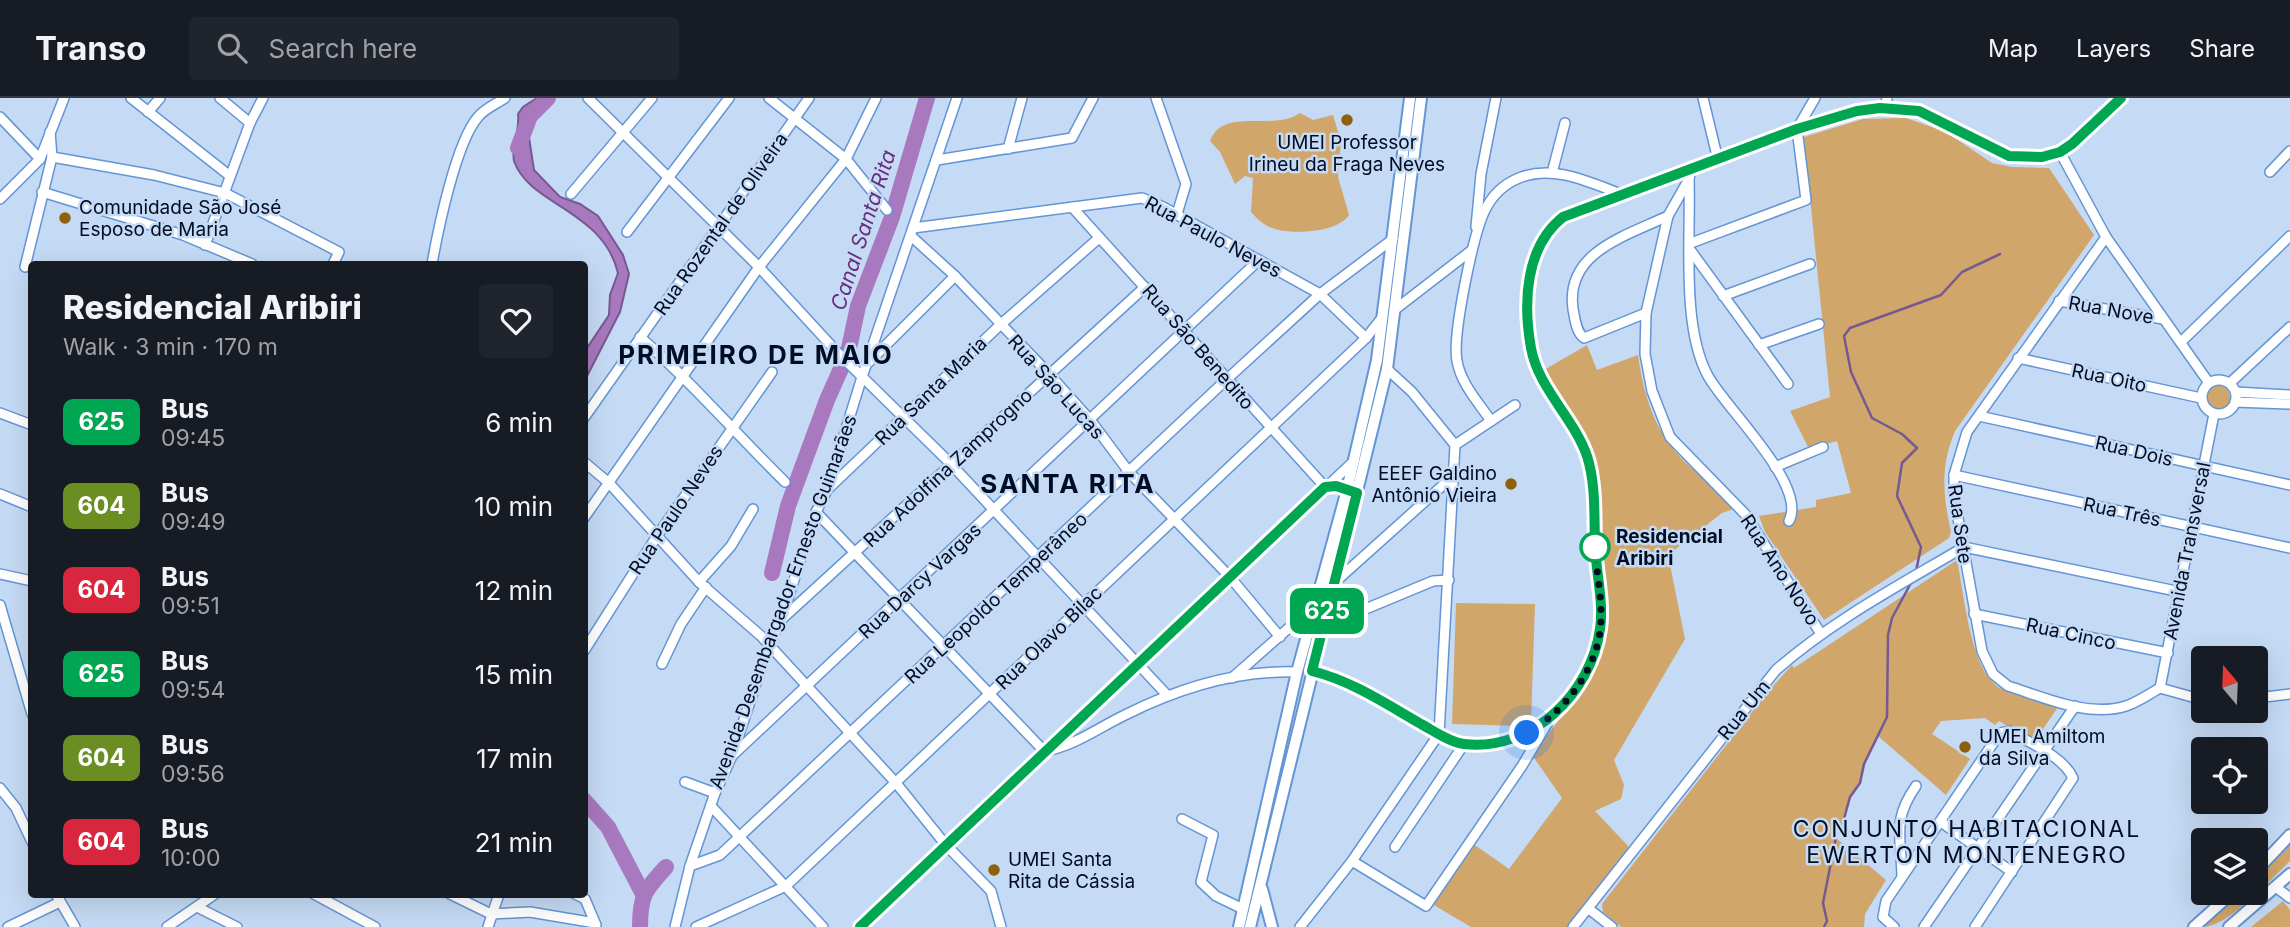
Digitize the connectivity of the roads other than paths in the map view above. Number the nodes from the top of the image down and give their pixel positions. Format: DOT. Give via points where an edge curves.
graph roads {
  1 [pos="64,98"];
  2 [pos="131,98"];
  3 [pos="160,98"];
  4 [pos="220,98"];
  5 [pos="263,98"];
  6 [pos="505,98"];
  7 [pos="588,98"];
  8 [pos="652,98"];
  9 [pos="729,98"];
  10 [pos="768,98"];
  11 [pos="809,98"];
  12 [pos="876,98"];
  13 [pos="957,98"];
  14 [pos="1022,98"];
  15 [pos="1156,98"];
  16 [pos="1410,98"];
  17 [pos="1421,98"];
  18 [pos="1496,98"];
  19 [pos="1703,98"];
  20 [pos="1815,98"];
  21 [pos="1887,98"];
  22 [pos="2121,98"];
  23 [pos="1089,100"];
  24 [pos="1885,108"];
  25 [pos="148,112"];
  26 [pos="0,117"];
  27 [pos="796,118"];
  28 [pos="250,123"];
  29 [pos="1565,123"];
  30 [pos="1797,129"];
  31 [pos="50,132"];
  32 [pos="624,132"];
  33 [pos="1008,149"];
  34 [pos="2290,151"];
  35 [pos="2060,152"];
  36 [pos="52,157"];
  37 [pos="40,159"];
  38 [pos="846,159"];
  39 [pos="937,160"];
  40 [pos="1718,160"];
  41 [pos="2270,172"];
  42 [pos="1552,173"];
  43 [pos="1690,174"];
  44 [pos="230,176"];
  45 [pos="666,178"];
  46 [pos="42,192"];
  47 [pos="225,193"];
  48 [pos="571,194"];
  49 [pos="1621,194"];
  50 [pos="0,199"];
  51 [pos="1072,207"];
  52 [pos="887,210"];
  53 [pos="1177,214"];
  54 [pos="1668,216"];
  55 [pos="720,227"];
  56 [pos="627,232"];
  57 [pos="912,232"];
  58 [pos="1477,236"];
  59 [pos="2290,236"];
  60 [pos="2106,237"];
  61 [pos="1100,238"];
  62 [pos="1393,239"];
  63 [pos="205,245"];
  64 [pos="1691,247"];
  65 [pos="1472,250"];
  66 [pos="1259,260"];
  67 [pos="245,261"];
  68 [pos="334,261"];
  69 [pos="433,261"];
  70 [pos="1810,264"];
  71 [pos="25,267"];
  72 [pos="759,267"];
  73 [pos="955,276"];
  74 [pos="1145,287"];
  75 [pos="1320,294"];
  76 [pos="1723,296"];
  77 [pos="2059,301"];
  78 [pos="1396,308"];
  79 [pos="1646,313"];
  80 [pos="1381,319"];
  81 [pos="2162,319"];
  82 [pos="1819,324"];
  83 [pos="1000,325"];
  84 [pos="2290,327"];
  85 [pos="1186,332"];
  86 [pos="640,337"];
  87 [pos="1366,338"];
  88 [pos="2181,342"];
  89 [pos="1759,345"];
  90 [pos="2018,358"];
  91 [pos="866,365"];
  92 [pos="1387,369"];
  93 [pos="772,372"];
  94 [pos="1049,374"];
  95 [pos="685,376"];
  96 [pos="862,377"];
  97 [pos="1226,380"];
  98 [pos="2209,383"];
  99 [pos="2230,383"];
  100 [pos="1788,384"];
  101 [pos="2290,396"];
  102 [pos="2202,398"];
  103 [pos="2235,398"];
  104 [pos="2290,404"];
  105 [pos="1515,405"];
  106 [pos="588,412"];
  107 [pos="0,413"];
  108 [pos="2214,414"];
  109 [pos="1979,416"];
  110 [pos="904,418"];
  111 [pos="1091,421"];
  112 [pos="1492,421"];
  113 [pos="28,424"];
  114 [pos="730,428"];
  115 [pos="1271,429"];
  116 [pos="1455,445"];
  117 [pos="1823,447"];
  118 [pos="1354,461"];
  119 [pos="950,463"];
  120 [pos="588,465"];
  121 [pos="2203,466"];
  122 [pos="1775,467"];
  123 [pos="1129,472"];
  124 [pos="1954,475"];
  125 [pos="1451,478"];
  126 [pos="785,482"];
  127 [pos="609,483"];
  128 [pos="2290,485"];
  129 [pos="1325,487"];
  130 [pos="827,490"];
  131 [pos="1352,491"];
  132 [pos="0,494"];
  133 [pos="28,505"];
  134 [pos="753,509"];
  135 [pos="588,512"];
  136 [pos="816,512"];
  137 [pos="994,513"];
  138 [pos="1173,520"];
  139 [pos="1789,521"];
  140 [pos="2192,527"];
  141 [pos="657,536"];
  142 [pos="1964,547"];
  143 [pos="2290,548"];
  144 [pos="855,554"];
  145 [pos="1039,559"];
  146 [pos="0,574"];
  147 [pos="1230,576"];
  148 [pos="28,580"];
  149 [pos="1449,580"];
  150 [pos="1334,583"];
  151 [pos="702,585"];
  152 [pos="2180,592"];
  153 [pos="899,601"];
  154 [pos="1316,604"];
  155 [pos="0,605"];
  156 [pos="1083,606"];
  157 [pos="1975,614"];
  158 [pos="781,620"];
  159 [pos="1322,627"];
  160 [pos="1821,634"];
  161 [pos="1280,637"];
  162 [pos="769,644"];
  163 [pos="588,645"];
  164 [pos="944,646"];
  165 [pos="2168,653"];
  166 [pos="662,664"];
  167 [pos="1137,666"];
  168 [pos="1312,671"];
  169 [pos="1297,672"];
  170 [pos="1231,679"];
  171 [pos="807,687"];
  172 [pos="2160,688"];
  173 [pos="2290,694"];
  174 [pos="990,695"];
  175 [pos="1167,695"];
  176 [pos="2191,697"];
  177 [pos="2268,697"];
  178 [pos="28,702"];
  179 [pos="2075,706"];
  180 [pos="1551,717"];
  181 [pos="851,734"];
  182 [pos="1439,734"];
  183 [pos="1464,744"];
  184 [pos="2044,751"];
  185 [pos="1045,752"];
  186 [pos="732,756"];
  187 [pos="685,782"];
  188 [pos="896,783"];
  189 [pos="1916,786"];
  190 [pos="0,788"];
  191 [pos="715,793"];
  192 [pos="711,806"];
  193 [pos="1182,819"];
  194 [pos="1941,822"];
  195 [pos="28,834"];
  196 [pos="2290,835"];
  197 [pos="739,837"];
  198 [pos="945,844"];
  199 [pos="1978,846"];
  200 [pos="1395,847"];
  201 [pos="2268,858"];
  202 [pos="1352,862"];
  203 [pos="690,866"];
  204 [pos="2012,872"];
  205 [pos="2290,874"];
  206 [pos="1902,876"];
  207 [pos="1261,882"];
  208 [pos="786,886"];
  209 [pos="2277,888"];
  210 [pos="58,898"];
  211 [pos="209,898"];
  212 [pos="321,898"];
  213 [pos="458,898"];
  214 [pos="497,898"];
  215 [pos="583,898"];
  216 [pos="2290,898"];
  217 [pos="2219,905"];
  218 [pos="197,907"];
  219 [pos="1243,909"];
  220 [pos="1589,909"];
  221 [pos="491,914"];
  222 [pos="596,925"];
  223 [pos="1300,925"];
  224 [pos="8,927"];
  225 [pos="75,927"];
  226 [pos="167,927"];
  227 [pos="237,927"];
  228 [pos="375,927"];
  229 [pos="488,927"];
  230 [pos="675,927"];
  231 [pos="696,927"];
  232 [pos="822,927"];
  233 [pos="860,927"];
  234 [pos="1001,927"];
  235 [pos="1239,927"];
  236 [pos="1250,927"];
  237 [pos="1272,927"];
  238 [pos="1573,927"];
  239 [pos="1612,927"];
  240 [pos="1894,927"];
  241 [pos="1924,927"];
  242 [pos="1976,927"];
  243 [pos="2194,927"];
  244 [pos="2229,927"];
  1 -- 31 [label="street"];
  2 -- 25 [label="street"];
  3 -- 25 [label="street"];
  4 -- 28 [label="street"];
  5 -- 28 [label="street"];
  6 -- 69 [label="street" via="479,115 469,129 439,224"];
  7 -- 32 [label="street"];
  8 -- 32 [label="street"];
  9 -- 45 [label="street"];
  10 -- 27 [label="street"];
  11 -- 27 [label="street, Rua Rozental de Oliveira"];
  12 -- 38 [label="street"];
  13 -- 39 [label="street, Avenida Desembargador Ernesto Guimarães"];
  14 -- 33 [label="street"];
  15 -- 53 [label="street" via="1186,184"];
  16 -- 62 [label="main road"];
  17 -- 78 [label="main road"];
  18 -- 58 [label="street" via="1475,210"];
  19 -- 40 [label="street"];
  20 -- 30 [label="street"];
  21 -- 24 [label="street"];
  22 -- 35 [label="street"];
  23 -- 33 [label="street" via="1072,138"];
  24 -- 30 [label="street" via="1857,111"];
  24 -- 35 [label="street" via="1935,117 2009,156 2042,157"];
  25 -- 44 [label="street"];
  26 -- 37 [label="street"];
  27 -- 38 [label="street"];
  27 -- 55 [label="street, Rua Rozental de Oliveira"];
  28 -- 44 [label="street"];
  29 -- 42 [label="street"];
  30 -- 40 [label="street"];
  30 -- 64 [label="street" via="1807,194 1803,203"];
  31 -- 36 [label="street"];
  31 -- 37 [label="street"];
  32 -- 45 [label="street"];
  32 -- 48 [label="street"];
  33 -- 39 [label="street"];
  34 -- 41 [label="street"];
  35 -- 60 [label="street"];
  36 -- 46 [label="street"];
  36 -- 47 [label="street"];
  37 -- 50 [label="street"];
  38 -- 52 [label="street"];
  38 -- 72 [label="street"];
  39 -- 57 [label="street, Avenida Desembargador Ernesto Guimarães"];
  40 -- 43 [label="street"];
  42 -- 49 [label="street"];
  42 -- 58 [label="street" via="1517,178 1499,190 1486,209"];
  43 -- 49 [label="street"];
  43 -- 54 [label="street, Rua Ano Novo"];
  43 -- 64 [label="street"];
  44 -- 47 [label="street"];
  45 -- 55 [label="street"];
  45 -- 56 [label="street"];
  46 -- 63 [label="street"];
  46 -- 71 [label="street"];
  47 -- 63 [label="street"];
  47 -- 68 [label="street" via="339,252"];
  49 -- 180 [label="street" via="1551,226 1536,251 1528,285 1532,352 1575,431 1590,471 1601,613 1597,645 1584,676"];
  51 -- 53 [label="street, Rua Paulo Neves" via="1142,198"];
  51 -- 57 [label="street, Rua Paulo Neves"];
  51 -- 61 [label="street, Rua São Benedito"];
  53 -- 66 [label="street, Rua Paulo Neves"];
  54 -- 79 [label="street, Rua Ano Novo"];
  54 -- 79 [label="street" via="1605,247 1582,265 1572,297 1580,335 1588,338"];
  55 -- 72 [label="street"];
  55 -- 86 [label="street, Rua Rozental de Oliveira"];
  57 -- 73 [label="street, Rua São Lucas"];
  57 -- 91 [label="street, Avenida Desembargador Ernesto Guimarães"];
  58 -- 65 [label="street"];
  59 -- 88 [label="street"];
  60 -- 77 [label="street, Rua Sete"];
  60 -- 81 [label="street"];
  61 -- 74 [label="street, Rua São Benedito"];
  61 -- 83 [label="street, Rua Santa Maria"];
  62 -- 75 [label="street, Rua Leopoldo Temperâneo"];
  62 -- 80 [label="main road"];
  63 -- 67 [label="street"];
  64 -- 76 [label="street"];
  64 -- 122 [label="street" via="1692,330 1700,359 1733,414"];
  65 -- 78 [label="street"];
  65 -- 112 [label="street" via="1456,360 1465,383"];
  66 -- 75 [label="street, Rua Paulo Neves"];
  66 -- 85 [label="street, Rua Darcy Vargas"];
  70 -- 76 [label="street"];
  72 -- 95 [label="street"];
  72 -- 96 [label="street"];
  73 -- 83 [label="street, Rua São Lucas"];
  73 -- 91 [label="street"];
  74 -- 85 [label="street, Rua São Benedito"];
  74 -- 94 [label="street, Rua Adolfina Zamprogno"];
  75 -- 87 [label="street, Rua Paulo Neves"];
  75 -- 97 [label="street, Rua Leopoldo Temperâneo"];
  76 -- 89 [label="street"];
  77 -- 81 [label="street, Rua Nove"];
  77 -- 90 [label="street, Rua Sete"];
  78 -- 92 [label="main road"];
  79 -- 160 [label="street, Rua Ano Novo" via="1647,371 1665,429 1745,514"];
  80 -- 87 [label="street, Rua Olavo Bilac"];
  80 -- 118 [label="main road" via="1377,360"];
  81 -- 88 [label="street"];
  82 -- 89 [label="street"];
  83 -- 94 [label="street, Rua São Lucas"];
  83 -- 110 [label="street, Rua Santa Maria"];
  84 -- 99 [label="street"];
  85 -- 97 [label="street, Rua São Benedito"];
  85 -- 111 [label="street, Rua Darcy Vargas"];
  86 -- 95 [label="street"];
  86 -- 106 [label="street, Rua Rozental de Oliveira"];
  87 -- 115 [label="street, Rua Olavo Bilac"];
  88 -- 98 [label="street"];
  89 -- 100 [label="street"];
  90 -- 102 [label="street, Rua Oito"];
  90 -- 109 [label="street, Rua Sete"];
  91 -- 96 [label="street, Avenida Desembargador Ernesto Guimarães"];
  92 -- 116 [label="street"];
  92 -- 131 [label="main road"];
  93 -- 114 [label="street, Rua Paulo Neves"];
  94 -- 111 [label="street, Rua São Lucas"];
  94 -- 119 [label="street, Rua Adolfina Zamprogno"];
  95 -- 114 [label="street"];
  95 -- 127 [label="street"];
  96 -- 110 [label="street"];
  96 -- 130 [label="street, Avenida Desembargador Ernesto Guimarães"];
  97 -- 115 [label="street, Rua São Benedito"];
  97 -- 123 [label="street, Rua Leopoldo Temperâneo"];
  98 -- 99 [label="street"];
  98 -- 102 [label="street"];
  99 -- 103 [label="street"];
  101 -- 103 [label="street"];
  102 -- 108 [label="street" via="2205,408"];
  103 -- 104 [label="street"];
  103 -- 108 [label="street" via="2224,413"];
  105 -- 112 [label="street"];
  107 -- 113 [label="street"];
  108 -- 121 [label="street, Avenida Transversal"];
  109 -- 121 [label="street, Rua Dois"];
  109 -- 124 [label="street, Rua Sete" via="1960,449"];
  110 -- 119 [label="street"];
  110 -- 130 [label="street, Rua Santa Maria"];
  111 -- 123 [label="street, Rua São Lucas"];
  111 -- 137 [label="street, Rua Darcy Vargas"];
  112 -- 116 [label="street"];
  114 -- 126 [label="street"];
  114 -- 141 [label="street, Rua Paulo Neves"];
  115 -- 129 [label="street, Rua São Benedito"];
  115 -- 138 [label="street, Rua Olavo Bilac"];
  116 -- 125 [label="street"];
  117 -- 122 [label="street"];
  118 -- 129 [label="street"];
  118 -- 131 [label="main road"];
  119 -- 137 [label="street"];
  119 -- 144 [label="street, Rua Adolfina Zamprogno"];
  120 -- 127 [label="street"];
  121 -- 128 [label="street, Rua Dois"];
  121 -- 140 [label="street, Avenida Transversal"];
  122 -- 139 [label="street" via="1792,500"];
  123 -- 138 [label="street, Rua São Lucas"];
  123 -- 145 [label="street, Rua Leopoldo Temperâneo"];
  124 -- 140 [label="street, Rua Três"];
  124 -- 142 [label="street, Rua Sete"];
  125 -- 149 [label="street"];
  125 -- 150 [label="street"];
  127 -- 135 [label="street"];
  127 -- 141 [label="street"];
  129 -- 131 [label="street"];
  129 -- 147 [label="street"];
  130 -- 136 [label="street, Avenida Desembargador Ernesto Guimarães"];
  131 -- 150 [label="main road"];
  131 -- 154 [label="main road"];
  132 -- 133 [label="street"];
  134 -- 151 [label="street"];
  136 -- 144 [label="street"];
  136 -- 158 [label="street, Avenida Desembargador Ernesto Guimarães"];
  137 -- 145 [label="street"];
  137 -- 153 [label="street, Rua Darcy Vargas"];
  138 -- 147 [label="street, Rua São Lucas"];
  138 -- 156 [label="street, Rua Olavo Bilac"];
  140 -- 143 [label="street, Rua Três"];
  140 -- 152 [label="street, Avenida Transversal"];
  141 -- 151 [label="street"];
  141 -- 163 [label="street, Rua Paulo Neves"];
  142 -- 152 [label="street"];
  142 -- 157 [label="street, Rua Sete"];
  142 -- 160 [label="street, Rua Um"];
  144 -- 153 [label="street"];
  144 -- 158 [label="street, Rua Adolfina Zamprogno"];
  145 -- 156 [label="street"];
  145 -- 164 [label="street, Rua Leopoldo Temperâneo"];
  146 -- 148 [label="street"];
  147 -- 161 [label="street, Rua São Lucas"];
  147 -- 167 [label="street"];
  149 -- 159 [label="street" via="1433,581"];
  149 -- 182 [label="street"];
  150 -- 159 [label="main road"];
  151 -- 162 [label="street"];
  151 -- 166 [label="street"];
  152 -- 165 [label="street, Avenida Transversal"];
  153 -- 164 [label="street"];
  153 -- 171 [label="street, Rua Darcy Vargas"];
  154 -- 161 [label="street"];
  154 -- 169 [label="main road"];
  155 -- 178 [label="street"];
  156 -- 167 [label="street"];
  156 -- 174 [label="street, Rua Olavo Bilac"];
  157 -- 165 [label="street, Rua Cinco"];
  157 -- 179 [label="street, Rua Sete" via="1982,651 2000,681"];
  158 -- 162 [label="street, Avenida Desembargador Ernesto Guimarães"];
  159 -- 168 [label="main road"];
  160 -- 220 [label="street, Rua Um" via="1761,686"];
  161 -- 170 [label="street"];
  162 -- 171 [label="street"];
  162 -- 186 [label="street, Avenida Desembargador Ernesto Guimarães"];
  164 -- 174 [label="street"];
  164 -- 181 [label="street, Rua Leopoldo Temperâneo"];
  165 -- 172 [label="street, Avenida Transversal"];
  167 -- 175 [label="street"];
  167 -- 185 [label="street"];
  168 -- 182 [label="street" via="1352,685"];
  168 -- 207 [label="main road"];
  169 -- 170 [label="street"];
  169 -- 219 [label="main road"];
  170 -- 175 [label="street"];
  171 -- 181 [label="street"];
  171 -- 186 [label="street, Rua Darcy Vargas"];
  172 -- 176 [label="street"];
  172 -- 179 [label="street, Rua Sete" via="2125,706"];
  173 -- 177 [label="street"];
  174 -- 185 [label="street"];
  174 -- 188 [label="street, Rua Olavo Bilac"];
  175 -- 185 [label="street" via="1076,743"];
  179 -- 184 [label="street"];
  180 -- 183 [label="street" via="1509,740"];
  180 -- 202 [label="street" via="1426,906"];
  181 -- 188 [label="street"];
  181 -- 197 [label="street, Rua Leopoldo Temperâneo"];
  182 -- 183 [label="street"];
  182 -- 202 [label="street"];
  183 -- 200 [label="street"];
  184 -- 194 [label="street" via="2009,731 2000,733"];
  184 -- 199 [label="street"];
  184 -- 204 [label="street" via="2069,771 2072,782"];
  185 -- 198 [label="street"];
  186 -- 191 [label="street, Avenida Desembargador Ernesto Guimarães"];
  187 -- 191 [label="street"];
  188 -- 198 [label="street"];
  188 -- 208 [label="street, Rua Olavo Bilac"];
  189 -- 206 [label="street" via="1899,816"];
  190 -- 195 [label="street"];
  191 -- 192 [label="street, Avenida Desembargador Ernesto Guimarães"];
  192 -- 197 [label="street"];
  192 -- 203 [label="street, Avenida Desembargador Ernesto Guimarães"];
  193 -- 219 [label="street" via="1213,835 1201,882 1216,896"];
  194 -- 199 [label="street"];
  194 -- 206 [label="street"];
  196 -- 201 [label="main road"];
  197 -- 203 [label="street, Rua Leopoldo Temperâneo" via="713,860"];
  197 -- 208 [label="street"];
  198 -- 233 [label="street"];
  198 -- 234 [label="street" via="991,891"];
  199 -- 204 [label="street"];
  199 -- 241 [label="street"];
  202 -- 223 [label="street"];
  203 -- 230 [label="street, Avenida Desembargador Ernesto Guimarães"];
  204 -- 242 [label="street"];
  205 -- 209 [label="main road"];
  206 -- 240 [label="street" via="1882,908"];
  207 -- 236 [label="main road"];
  207 -- 237 [label="main road"];
  208 -- 231 [label="street, Rua Olavo Bilac"];
  208 -- 232 [label="street"];
  209 -- 216 [label="street"];
  209 -- 244 [label="main road"];
  210 -- 224 [label="street"];
  210 -- 225 [label="street"];
  211 -- 218 [label="street"];
  212 -- 228 [label="street"];
  213 -- 221 [label="street"];
  214 -- 221 [label="street"];
  215 -- 222 [label="street"];
  217 -- 243 [label="main road"];
  218 -- 226 [label="street"];
  218 -- 227 [label="street"];
  219 -- 235 [label="main road"];
  220 -- 238 [label="street, Rua Um"];
  220 -- 239 [label="street"];
  221 -- 222 [label="street" via="530,912"];
  221 -- 229 [label="street"];
}
